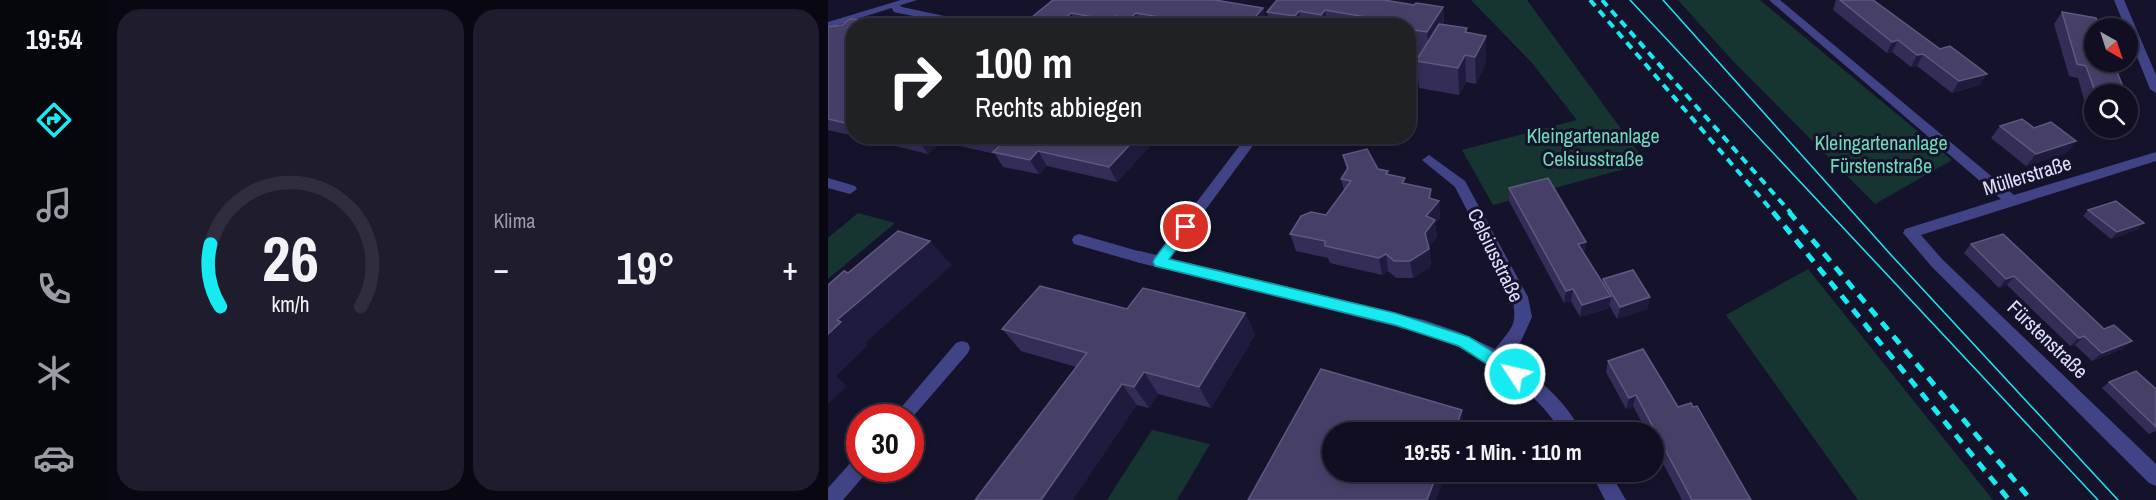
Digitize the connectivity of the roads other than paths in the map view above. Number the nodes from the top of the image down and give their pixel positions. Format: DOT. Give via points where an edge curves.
graph roads {
  1 [pos="912,0"];
  2 [pos="1774,0"];
  3 [pos="2119,0"];
  4 [pos="895,5"];
  5 [pos="853,18"];
  6 [pos="942,18"];
  7 [pos="846,20"];
  8 [pos="831,25"];
  9 [pos="2156,89"];
  10 [pos="1248,144"];
  11 [pos="2156,156"];
  12 [pos="1430,160"];
  13 [pos="828,183"];
  14 [pos="850,189"];
  15 [pos="2011,200"];
  16 [pos="1910,233"];
  17 [pos="1079,240"];
  18 [pos="1160,262"];
  19 [pos="962,348"];
  20 [pos="1496,360"];
  21 [pos="913,404"];
  22 [pos="1566,422"];
  23 [pos="2156,477"];
  24 [pos="846,482"];
  25 [pos="1605,482"];
  26 [pos="830,500"];
  27 [pos="1616,500"];
  1 -- 4 [label="street"];
  2 -- 15 [label="street"];
  3 -- 9 [label="street"];
  4 -- 5 [label="street"];
  4 -- 6 [label="street" via="898,10"];
  7 -- 8 [label="street"];
  10 -- 18 [label="street"];
  11 -- 15 [label="street, Müllerstraße"];
  12 -- 20 [label="street, Celsiusstraße" via="1460,184 1520,297 1524,317"];
  13 -- 14 [label="street"];
  15 -- 16 [label="street, Müllerstraße"];
  16 -- 23 [label="street, Fürstenstraße"];
  17 -- 18 [label="street"];
  18 -- 20 [label="street" via="1395,319 1464,341"];
  19 -- 21 [label="street"];
  20 -- 22 [label="street" via="1534,388"];
  24 -- 26 [label="street"];
  25 -- 27 [label="street"];
}
